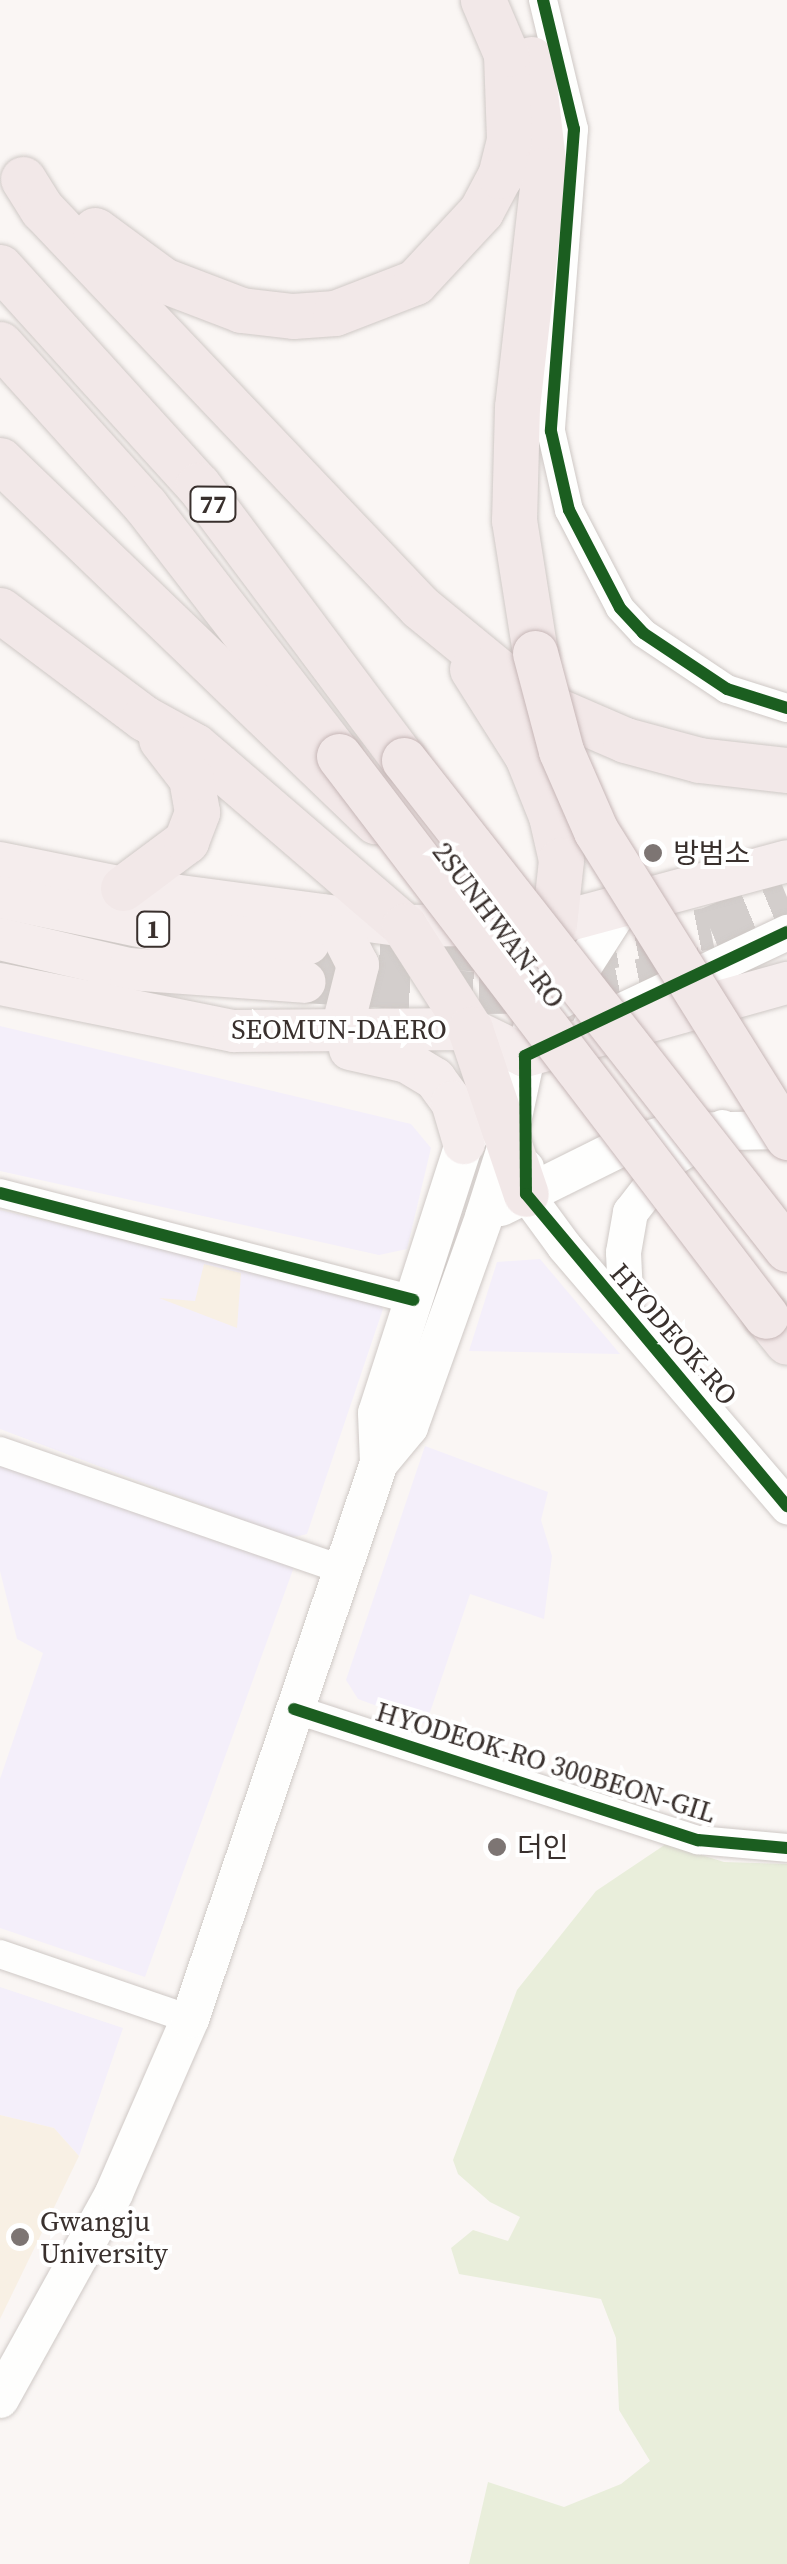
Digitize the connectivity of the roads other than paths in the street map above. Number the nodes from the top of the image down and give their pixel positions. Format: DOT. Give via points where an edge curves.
graph roads {
  1 [pos="483,0"];
  2 [pos="509,0"];
  3 [pos="543,0"];
  4 [pos="12,170"];
  5 [pos="0,266"];
  6 [pos="0,344"];
  7 [pos="0,460"];
  8 [pos="420,606"];
  9 [pos="0,610"];
  10 [pos="787,708"];
  11 [pos="144,718"];
  12 [pos="787,770"];
  13 [pos="418,860"];
  14 [pos="787,861"];
  15 [pos="0,864"];
  16 [pos="123,888"];
  17 [pos="0,897"];
  18 [pos="618,911"];
  19 [pos="554,924"];
  20 [pos="404,926"];
  21 [pos="787,932"];
  22 [pos="0,938"];
  23 [pos="311,947"];
  24 [pos="787,983"];
  25 [pos="0,984"];
  26 [pos="470,1029"];
  27 [pos="281,1034"];
  28 [pos="342,1034"];
  29 [pos="525,1056"];
  30 [pos="723,1126"];
  31 [pos="487,1130"];
  32 [pos="787,1133"];
  33 [pos="0,1193"];
  34 [pos="526,1194"];
  35 [pos="484,1216"];
  36 [pos="432,1248"];
  37 [pos="787,1250"];
  38 [pos="413,1300"];
  39 [pos="626,1314"];
  40 [pos="776,1329"];
  41 [pos="0,1451"];
  42 [pos="379,1462"];
  43 [pos="787,1506"];
  44 [pos="342,1569"];
  45 [pos="294,1708"];
  46 [pos="787,1848"];
  47 [pos="0,1954"];
  48 [pos="190,2019"];
  49 [pos="0,2399"];
  1 -- 4 [label="highway" via="507,68 509,140 500,176 444,255 382,298 293,316 196,296 152,273"];
  2 -- 32 [label="highway, bridge" via="538,90 544,170 515,444 514,520 535,652 561,751 596,831"];
  3 -- 10 [label="street" via="574,130 550,431 569,510 620,608 643,633 727,689"];
  4 -- 8 [label="highway" via="42,210"];
  5 -- 37 [label="highway, 2SUNHWAN-RO / 77, bridge" via="198,485"];
  6 -- 13 [label="highway, 2SUNHWAN-RO / 77, bridge" via="145,505"];
  7 -- 13 [label="highway, bridge" via="288,743"];
  8 -- 12 [label="highway" via="549,707 625,740 700,760"];
  8 -- 19 [label="highway" via="493,694 533,771 562,860"];
  9 -- 11 [label="highway"];
  11 -- 16 [label="highway" via="192,778 198,812 186,842"];
  11 -- 20 [label="highway" via="195,746"];
  13 -- 40 [label="highway, 2SUNHWAN-RO / 77, bridge"];
  14 -- 18 [label="main road, SEOMUN-DAERO"];
  15 -- 16 [label="main road, SEOMUN-DAERO"];
  16 -- 23 [label="main road, SEOMUN-DAERO"];
  17 -- 23 [label="main road, SEOMUN-DAERO / 1" via="158,930"];
  18 -- 19 [label="main road, SEOMUN-DAERO"];
  18 -- 29 [label="main road"];
  19 -- 20 [label="main road, SEOMUN-DAERO"];
  19 -- 29 [label="main road"];
  20 -- 23 [label="main road, SEOMUN-DAERO"];
  20 -- 26 [label="highway"];
  21 -- 29 [label="street"];
  22 -- 23 [label="main road, SEOMUN-DAERO / 1" via="129,969"];
  23 -- 28 [label="main road" via="342,934 358,965"];
  24 -- 29 [label="main road"];
  25 -- 27 [label="main road, SEOMUN-DAERO" via="196,1027"];
  26 -- 28 [label="main road, SEOMUN-DAERO"];
  26 -- 29 [label="main road, SEOMUN-DAERO"];
  26 -- 31 [label="highway"];
  27 -- 28 [label="main road, SEOMUN-DAERO"];
  27 -- 31 [label="main road" via="407,1062 436,1079"];
  29 -- 31 [label="main road"];
  29 -- 34 [label="street"];
  30 -- 32 [label="main road"];
  30 -- 34 [label="main road" via="620,1148"];
  30 -- 39 [label="street" via="671,1159 630,1212 622,1252"];
  31 -- 34 [label="highway"];
  31 -- 35 [label="main road"];
  31 -- 36 [label="main road"];
  33 -- 38 [label="street"];
  34 -- 35 [label="main road"];
  34 -- 39 [label="street, HYODEOK-RO"];
  35 -- 36 [label="main road"];
  35 -- 42 [label="main road" via="409,1427"];
  36 -- 38 [label="main road"];
  38 -- 42 [label="main road" via="377,1412"];
  39 -- 43 [label="street, HYODEOK-RO"];
  41 -- 44 [label="street"];
  42 -- 44 [label="main road"];
  44 -- 45 [label="main road"];
  45 -- 46 [label="street, HYODEOK-RO 300BEON-GIL" via="698,1840"];
  45 -- 48 [label="main road"];
  47 -- 48 [label="street"];
  48 -- 49 [label="main road" via="114,2193"];
}
